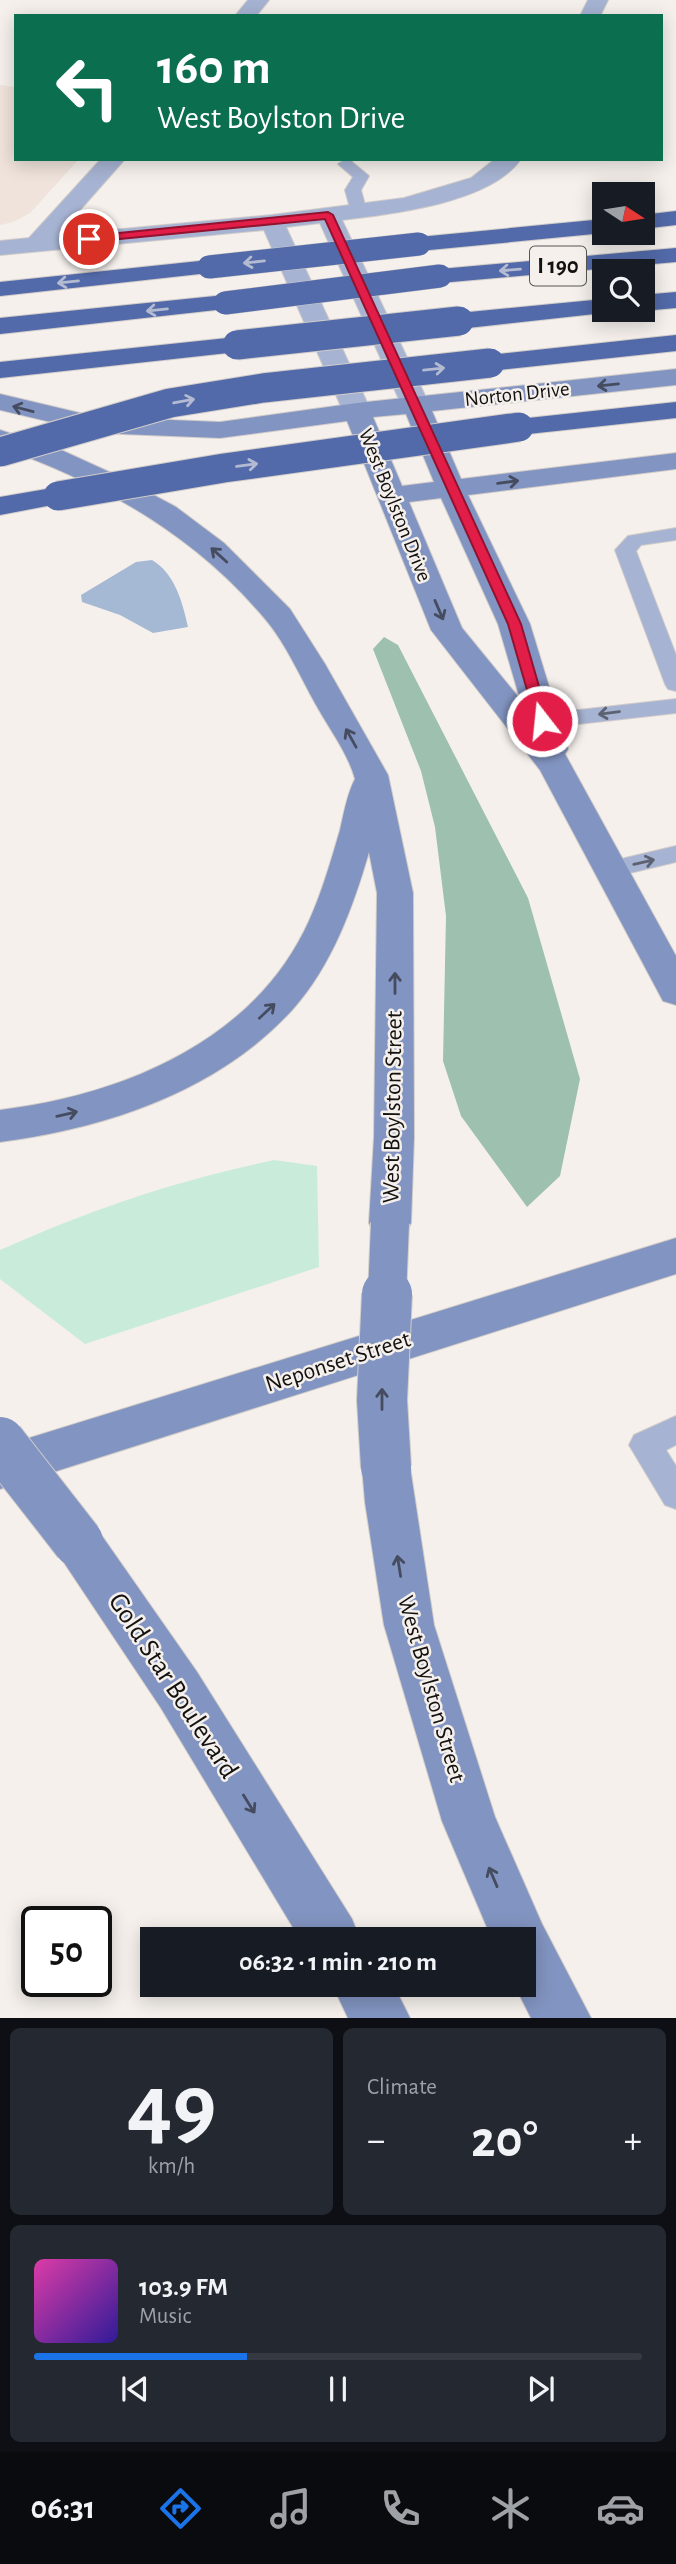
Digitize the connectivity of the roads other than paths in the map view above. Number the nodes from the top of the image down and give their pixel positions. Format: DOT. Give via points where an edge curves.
graph roads {
  1 [pos="260,0"];
  2 [pos="247,14"];
  3 [pos="112,161"];
  4 [pos="508,161"];
  5 [pos="346,164"];
  6 [pos="359,212"];
  7 [pos="328,215"];
  8 [pos="676,218"];
  9 [pos="655,220"];
  10 [pos="272,222"];
  11 [pos="592,227"];
  12 [pos="37,244"];
  13 [pos="0,248"];
  14 [pos="676,256"];
  15 [pos="0,289"];
  16 [pos="676,300"];
  17 [pos="655,302"];
  18 [pos="592,308"];
  19 [pos="0,326"];
  20 [pos="676,343"];
  21 [pos="0,370"];
  22 [pos="676,377"];
  23 [pos="0,402"];
  24 [pos="416,406"];
  25 [pos="676,410"];
  26 [pos="357,411"];
  27 [pos="0,438"];
  28 [pos="0,452"];
  29 [pos="676,461"];
  30 [pos="451,489"];
  31 [pos="391,496"];
  32 [pos="0,506"];
  33 [pos="676,534"];
  34 [pos="674,673"];
  35 [pos="676,706"];
  36 [pos="542,721"];
  37 [pos="555,765"];
  38 [pos="371,775"];
  39 [pos="676,854"];
  40 [pos="612,869"];
  41 [pos="676,991"];
  42 [pos="0,1126"];
  43 [pos="676,1256"];
  44 [pos="676,1430"];
  45 [pos="0,1442"];
  46 [pos="0,1468"];
  47 [pos="676,1494"];
  48 [pos="325,1927"];
  49 [pos="515,1927"];
  50 [pos="536,1969"];
  51 [pos="368,1997"];
  52 [pos="381,2018"];
  53 [pos="562,2018"];
  1 -- 2 [label="street"];
  3 -- 12 [label="street"];
  4 -- 6 [label="street" via="479,184 457,192"];
  5 -- 6 [label="lane" via="361,176 353,190"];
  6 -- 7 [label="street"];
  7 -- 10 [label="street"];
  7 -- 24 [label="street, West Boylston Drive"];
  8 -- 9 [label="highway"];
  10 -- 12 [label="street"];
  10 -- 26 [label="street, West Boylston Drive"];
  11 -- 15 [label="highway, one-way, bridge"];
  12 -- 13 [label="street"];
  14 -- 19 [label="highway, I 190, one-way, bridge" via="440,276"];
  16 -- 17 [label="highway"];
  18 -- 21 [label="highway, I 190, bridge"];
  28 -- 20 [label="highway, one-way, bridge" via="170,403 263,388"];
  22 -- 24 [label="main road, Norton Drive, one-way"];
  26 -- 23 [label="main road, Norton Drive, one-way" via="191,430 97,425"];
  24 -- 26 [label="main road, Norton Drive"];
  24 -- 30 [label="main road, West Boylston Drive"];
  32 -- 25 [label="highway, one-way, bridge" via="224,468"];
  26 -- 31 [label="main road, West Boylston Drive"];
  38 -- 27 [label="main road, West Boylston Street, one-way" via="279,616 213,549 166,513 108,482 49,454"];
  30 -- 29 [label="main road, one-way"];
  30 -- 31 [label="main road"];
  30 -- 36 [label="main road, West Boylston Drive" via="514,624"];
  31 -- 37 [label="main road, West Boylston Drive, one-way" via="447,630"];
  33 -- 34 [label="lane" via="635,540 625,550"];
  35 -- 36 [label="lane, one-way"];
  36 -- 37 [label="main road, West Boylston Drive"];
  37 -- 40 [label="main road, West Boylston Drive"];
  42 -- 38 [label="main road, one-way" via="94,1108 167,1080 223,1047 268,1010 288,991 307,962 335,903"];
  49 -- 38 [label="main road, West Boylston Street, one-way, bridge" via="469,1821 409,1625 389,1502 382,1400 394,1114 395,893"];
  40 -- 39 [label="lane, one-way"];
  40 -- 41 [label="main road, West Boylston Drive"];
  43 -- 46 [label="main road, Neponset Street"];
  44 -- 47 [label="lane" via="645,1445"];
  45 -- 48 [label="main road, Gold Star Boulevard, one-way, bridge" via="78,1542 179,1690"];
  50 -- 53 [label="main road"];
  51 -- 52 [label="main road"];
}
